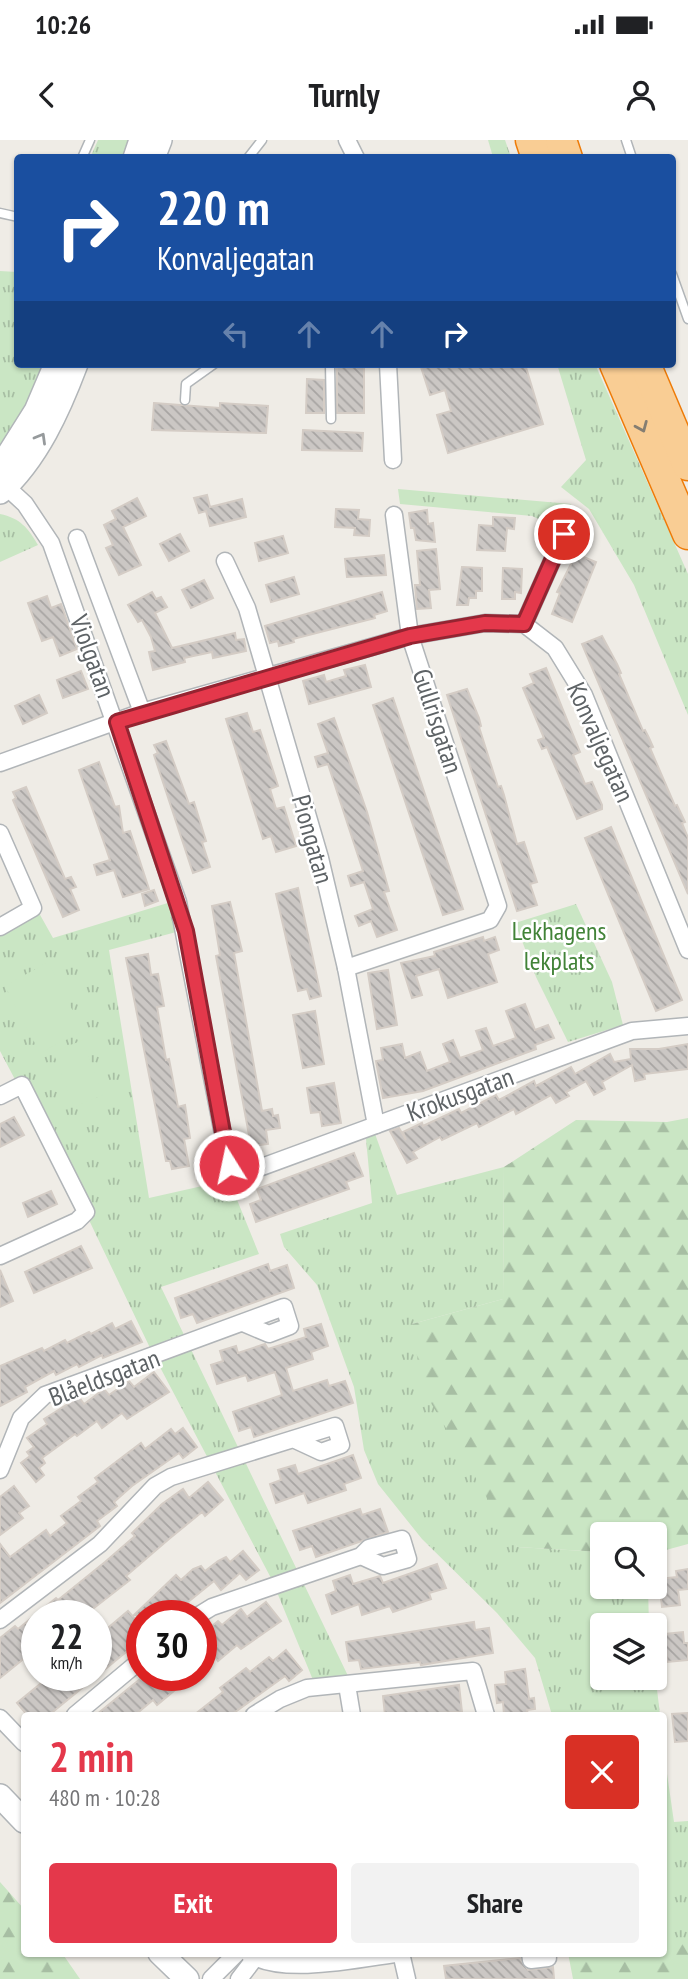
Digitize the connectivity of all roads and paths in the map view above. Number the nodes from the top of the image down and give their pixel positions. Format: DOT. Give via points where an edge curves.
graph roads {
  1 [pos="262,140"];
  2 [pos="251,154"];
  3 [pos="676,286"];
  4 [pos="688,320"];
  5 [pos="54,368"];
  6 [pos="74,368"];
  7 [pos="208,368"];
  8 [pos="330,368"];
  9 [pos="388,368"];
  10 [pos="617,368"];
  11 [pos="647,368"];
  12 [pos="185,400"];
  13 [pos="331,419"];
  14 [pos="393,460"];
  15 [pos="688,465"];
  16 [pos="1,482"];
  17 [pos="394,515"];
  18 [pos="564,534"];
  19 [pos="688,534"];
  20 [pos="77,538"];
  21 [pos="225,561"];
  22 [pos="524,624"];
  23 [pos="410,636"];
  24 [pos="265,679"];
  25 [pos="142,712"];
  26 [pos="117,722"];
  27 [pos="0,763"];
  28 [pos="0,833"];
  29 [pos="0,927"];
  30 [pos="688,950"];
  31 [pos="346,968"];
  32 [pos="688,1026"];
  33 [pos="0,1096"];
  34 [pos="376,1125"];
  35 [pos="235,1172"];
  36 [pos="0,1255"];
  37 [pos="243,1323"];
  38 [pos="293,1439"];
  39 [pos="0,1470"];
  40 [pos="361,1556"];
  41 [pos="217,1605"];
  42 [pos="0,1620"];
  43 [pos="126,1672"];
  44 [pos="347,1685"];
  45 [pos="79,1712"];
  46 [pos="259,1712"];
  47 [pos="352,1712"];
  48 [pos="485,1712"];
  49 [pos="0,1718"];
  50 [pos="21,1740"];
  51 [pos="0,1796"];
  52 [pos="21,1818"];
  53 [pos="164,1957"];
  54 [pos="233,1957"];
  55 [pos="250,1957"];
  56 [pos="256,1957"];
  57 [pos="365,1957"];
  58 [pos="402,1957"];
  59 [pos="531,1957"];
  60 [pos="548,1957"];
  61 [pos="187,1979"];
  62 [pos="211,1979"];
  63 [pos="239,1979"];
  64 [pos="407,1979"];
  1 -- 2 [label="lane"];
  3 -- 4 [label="lane"];
  5 -- 16 [label="street"];
  16 -- 6 [label="street, one-way" via="26,463"];
  7 -- 12 [label="lane" via="186,384"];
  8 -- 13 [label="lane"];
  9 -- 14 [label="street"];
  10 -- 19 [label="highway, one-way"];
  11 -- 15 [label="highway"];
  16 -- 26 [label="street, Violgatan" via="25,504 51,543"];
  17 -- 23 [label="street, Gullrisgatan"];
  18 -- 22 [label="street"];
  20 -- 25 [label="street, Violgatan"];
  21 -- 24 [label="street, Piongatan" via="247,608"];
  22 -- 23 [label="street" via="485,623"];
  22 -- 30 [label="street, Konvaljegatan" via="555,648 584,695"];
  23 -- 24 [label="street"];
  23 -- 31 [label="street, Gullrisgatan" via="498,906 490,919"];
  24 -- 25 [label="street"];
  24 -- 31 [label="street, Piongatan" via="320,858"];
  25 -- 26 [label="street"];
  26 -- 27 [label="street"];
  26 -- 35 [label="street, Violgatan" via="181,912 229,1165"];
  28 -- 29 [label="street" via="33,908"];
  31 -- 34 [label="street, Piongatan"];
  32 -- 34 [label="street, Krokusgatan" via="632,1031"];
  33 -- 36 [label="street" via="22,1085 86,1212 77,1221"];
  34 -- 35 [label="street, Krokusgatan" via="248,1172"];
  37 -- 39 [label="street, Blåeldsgatan" via="45,1395 21,1418"];
  38 -- 42 [label="street" via="155,1486 100,1544"];
  40 -- 41 [label="street"];
  43 -- 45 [label="street"];
  44 -- 46 [label="street" via="307,1688"];
  44 -- 47 [label="street"];
  44 -- 48 [label="street" via="473,1671"];
  49 -- 50 [label="street"];
  51 -- 52 [label="street"];
  53 -- 61 [label="street"];
  54 -- 62 [label="street"];
  55 -- 63 [label="street"];
  56 -- 57 [label="street" via="293,1965"];
  58 -- 64 [label="street"];
  59 -- 60 [label="street"];
}
